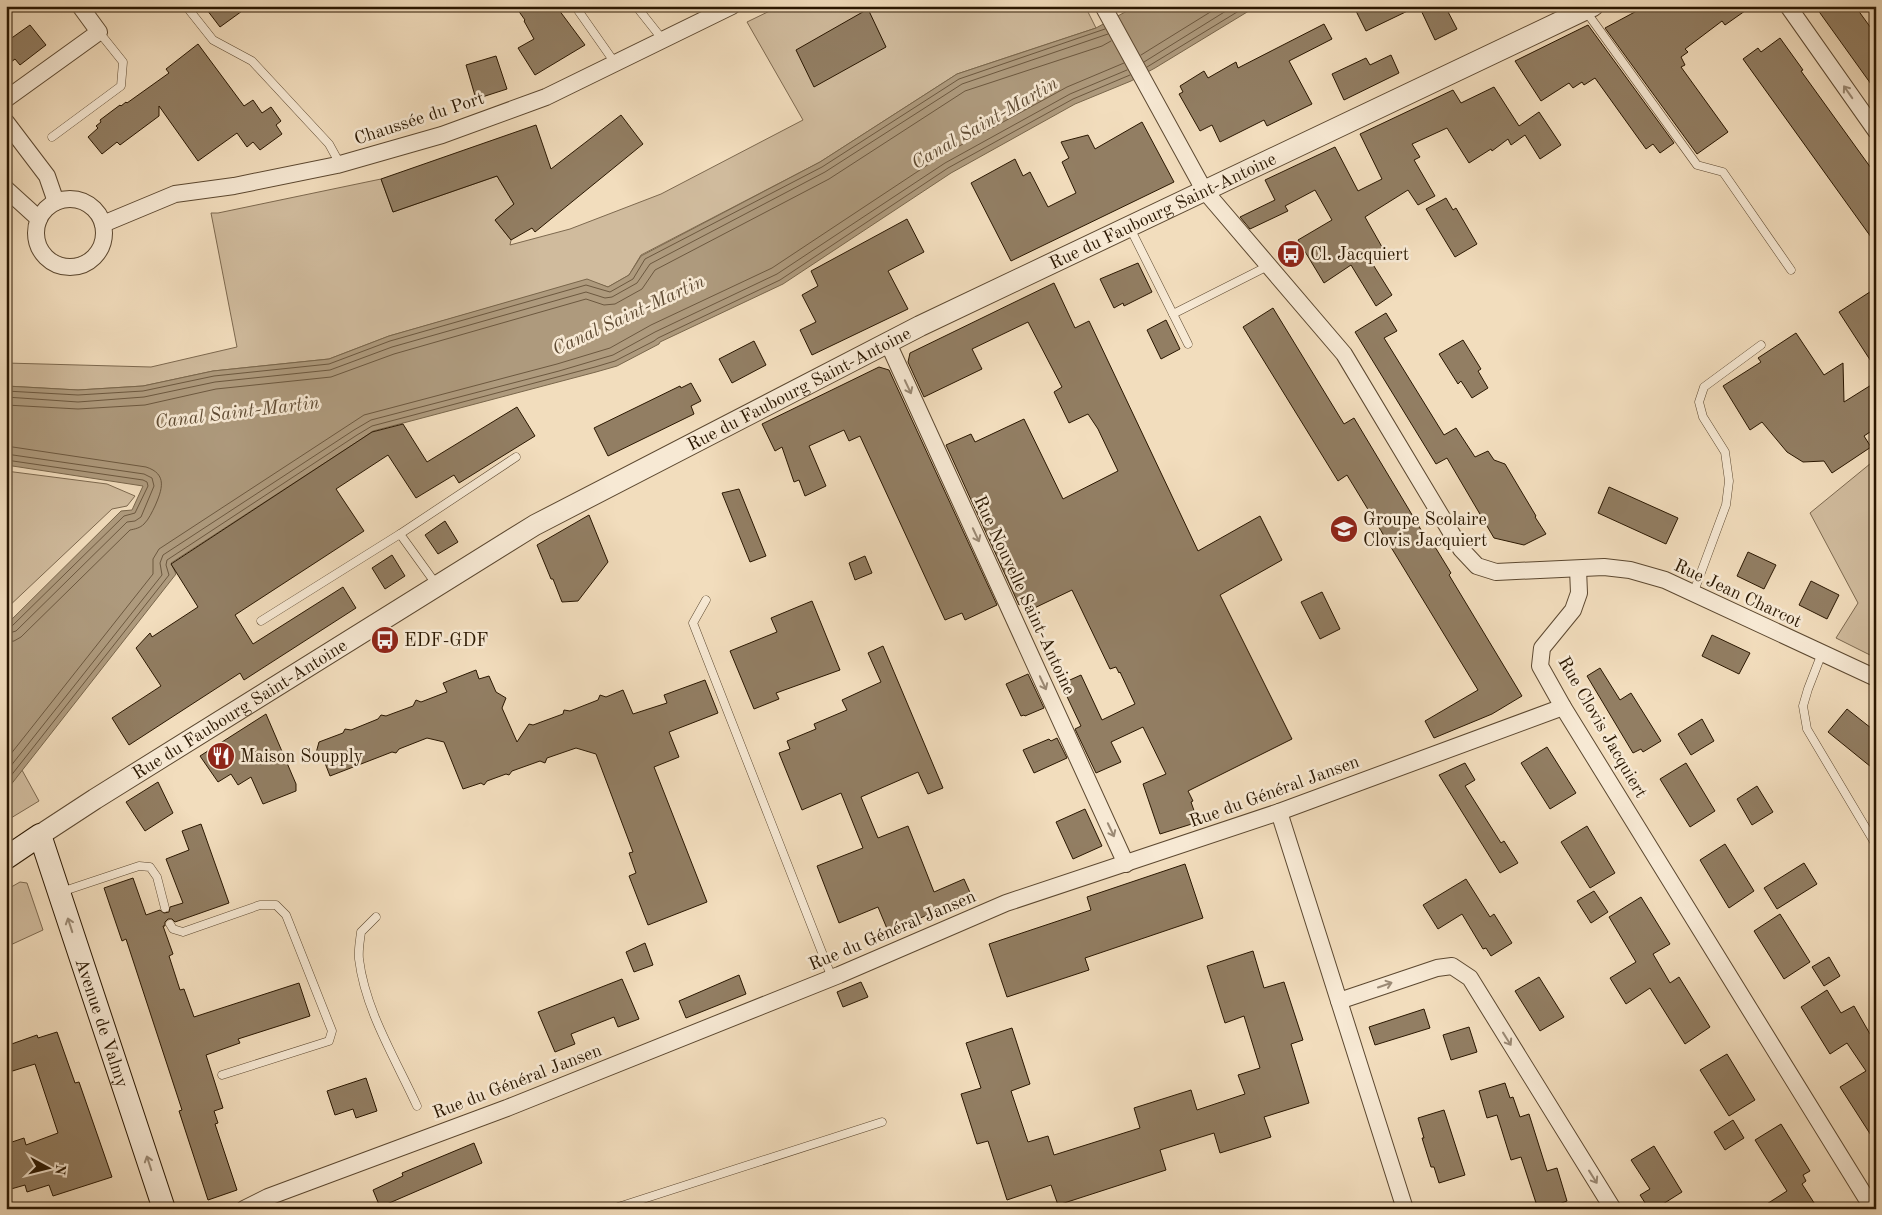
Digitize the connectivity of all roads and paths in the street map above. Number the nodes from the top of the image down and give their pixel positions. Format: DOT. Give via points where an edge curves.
graph roads {
  1 [pos="80,6"];
  2 [pos="186,6"];
  3 [pos="575,6"];
  4 [pos="636,6"];
  5 [pos="732,6"];
  6 [pos="1788,6"];
  7 [pos="1104,8"];
  8 [pos="1578,10"];
  9 [pos="99,32"];
  10 [pos="663,40"];
  11 [pos="615,63"];
  12 [pos="6,99"];
  13 [pos="6,122"];
  14 [pos="1876,132"];
  15 [pos="52,138"];
  16 [pos="340,164"];
  17 [pos="6,189"];
  18 [pos="1204,190"];
  19 [pos="56,202"];
  20 [pos="39,219"];
  21 [pos="103,224"];
  22 [pos="1129,226"];
  23 [pos="1268,266"];
  24 [pos="1791,270"];
  25 [pos="1173,314"];
  26 [pos="888,343"];
  27 [pos="1188,344"];
  28 [pos="1761,345"];
  29 [pos="516,457"];
  30 [pos="400,534"];
  31 [pos="1578,568"];
  32 [pos="437,586"];
  33 [pos="1693,594"];
  34 [pos="706,600"];
  35 [pos="261,621"];
  36 [pos="1822,653"];
  37 [pos="1876,678"];
  38 [pos="1563,707"];
  39 [pos="1279,812"];
  40 [pos="40,836"];
  41 [pos="1876,845"];
  42 [pos="6,858"];
  43 [pos="1126,864"];
  44 [pos="59,893"];
  45 [pos="165,908"];
  46 [pos="376,917"];
  47 [pos="170,924"];
  48 [pos="832,978"];
  49 [pos="1339,1001"];
  50 [pos="222,1075"];
  51 [pos="418,1106"];
  52 [pos="882,1122"];
  53 [pos="629,1206"];
  54 [pos="164,1209"];
  55 [pos="244,1209"];
  56 [pos="612,1209"];
  57 [pos="1405,1209"];
  58 [pos="1613,1209"];
  59 [pos="1873,1209"];
  1 -- 9 [label="street"];
  2 -- 16 [label="lane" via="213,40 252,61 330,144"];
  3 -- 11 [label="lane"];
  4 -- 10 [label="lane"];
  5 -- 10 [label="street, Chaussée du Port"];
  14 -- 6 [label="street, one-way"];
  7 -- 18 [label="street"];
  8 -- 18 [label="street, Rue du Faubourg Saint-Antoine"];
  8 -- 24 [label="lane" via="1697,165 1723,172"];
  9 -- 12 [label="street"];
  9 -- 15 [label="lane" via="123,62 121,86"];
  10 -- 11 [label="street, Chaussée du Port"];
  11 -- 16 [label="street, Chaussée du Port" via="546,97 442,135"];
  13 -- 19 [label="street" via="47,176"];
  16 -- 21 [label="street, Chaussée du Port" via="234,186 175,194"];
  17 -- 20 [label="street"];
  18 -- 22 [label="street, Rue du Faubourg Saint-Antoine"];
  18 -- 23 [label="street"];
  19 -- 20 [label="street"];
  19 -- 21 [label="street" via="66,199 85,202 99,215"];
  20 -- 21 [label="street" via="37,242 42,253 50,262 73,268 94,258 104,236"];
  22 -- 25 [label="lane"];
  22 -- 26 [label="street, Rue du Faubourg Saint-Antoine"];
  23 -- 25 [label="lane"];
  23 -- 31 [label="street" via="1344,354 1461,549 1476,566 1496,572"];
  25 -- 27 [label="lane"];
  26 -- 32 [label="street, Rue du Faubourg Saint-Antoine" via="535,525"];
  26 -- 43 [label="street, Rue Nouvelle Saint-Antoine, one-way"];
  28 -- 33 [label="lane" via="1704,387 1699,402 1703,417 1724,452 1729,481 1726,505"];
  29 -- 30 [label="lane"];
  30 -- 32 [label="lane"];
  30 -- 35 [label="lane"];
  31 -- 33 [label="street, Rue Jean Charcot" via="1630,570 1665,580"];
  31 -- 38 [label="street, Rue Clovis Jacquiert" via="1579,593 1573,610 1542,648 1540,666"];
  32 -- 40 [label="street, Rue du Faubourg Saint-Antoine" via="102,794"];
  33 -- 36 [label="street, Rue Jean Charcot"];
  34 -- 48 [label="lane" via="693,623"];
  36 -- 37 [label="street, Rue Jean Charcot"];
  36 -- 41 [label="lane" via="1803,706 1807,729"];
  38 -- 39 [label="street, Rue du Général Jansen"];
  38 -- 59 [label="street, Rue Clovis Jacquiert"];
  39 -- 43 [label="street, Rue du Général Jansen"];
  39 -- 49 [label="street"];
  40 -- 42 [label="main road"];
  40 -- 44 [label="main road, Avenue de Valmy"];
  43 -- 48 [label="street, Rue du Général Jansen" via="1006,903"];
  44 -- 45 [label="lane" via="139,866 150,867 157,877"];
  54 -- 44 [label="main road, Avenue de Valmy, one-way"];
  46 -- 51 [label="lane" via="361,932 359,958 365,988"];
  47 -- 50 [label="lane" via="173,929 183,932 260,904 276,905 286,915 332,1031 328,1041"];
  48 -- 55 [label="street, Rue du Général Jansen" via="508,1108 268,1197"];
  49 -- 57 [label="street"];
  49 -- 58 [label="street, one-way" via="1437,968 1452,966 1470,978"];
  52 -- 53 [label="lane"];
  53 -- 56 [label="lane"];
}
